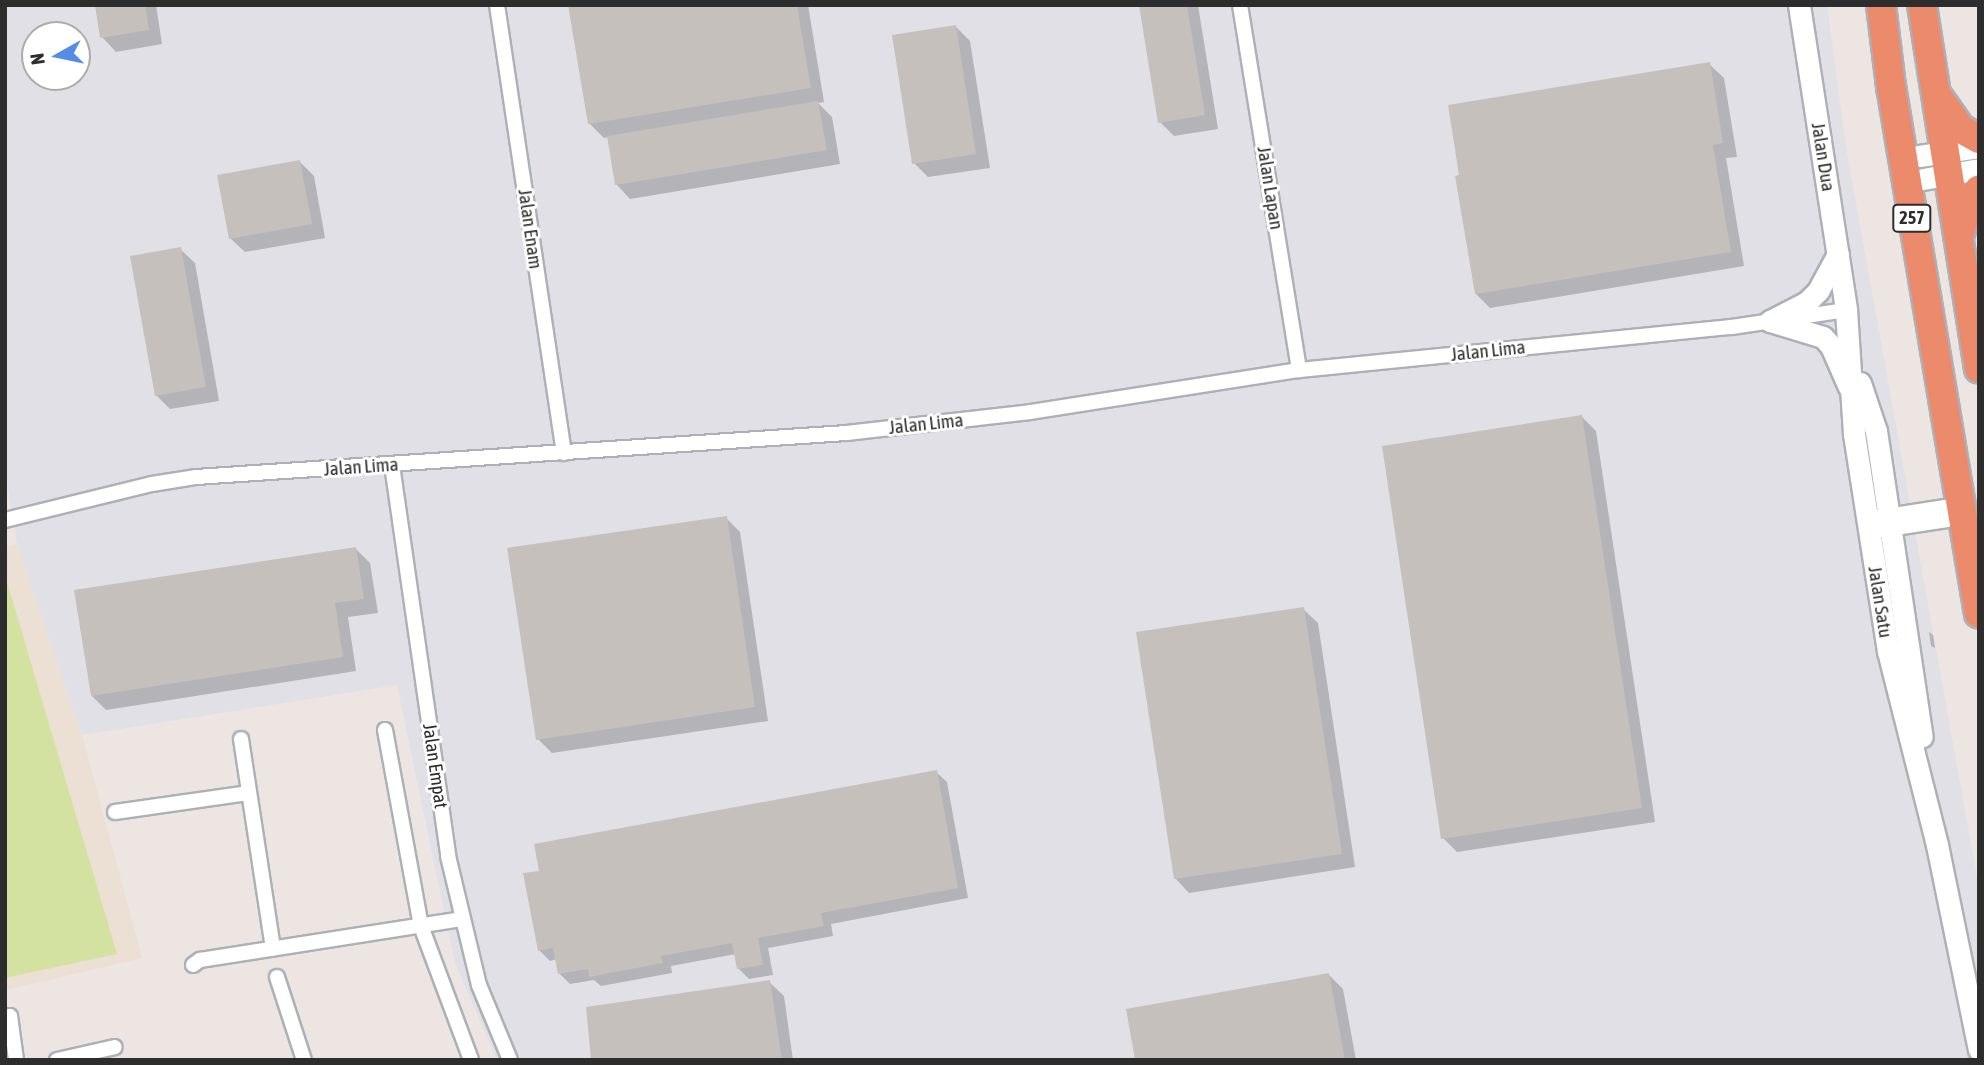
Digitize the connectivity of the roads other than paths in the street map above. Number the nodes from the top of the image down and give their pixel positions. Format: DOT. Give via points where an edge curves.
graph roads {
  1 [pos="497,5"];
  2 [pos="1240,5"];
  3 [pos="1799,5"];
  4 [pos="1881,5"];
  5 [pos="1891,5"];
  6 [pos="1922,5"];
  7 [pos="1933,87"];
  8 [pos="1979,139"];
  9 [pos="1979,147"];
  10 [pos="1934,165"];
  11 [pos="1979,169"];
  12 [pos="1979,189"];
  13 [pos="1959,239"];
  14 [pos="1838,254"];
  15 [pos="1846,310"];
  16 [pos="1770,321"];
  17 [pos="1852,354"];
  18 [pos="1979,369"];
  19 [pos="1299,370"];
  20 [pos="1853,394"];
  21 [pos="1947,430"];
  22 [pos="564,453"];
  23 [pos="392,464"];
  24 [pos="1946,514"];
  25 [pos="5,520"];
  26 [pos="1879,524"];
  27 [pos="1979,614"];
  28 [pos="385,730"];
  29 [pos="241,739"];
  30 [pos="248,793"];
  31 [pos="116,812"];
  32 [pos="463,919"];
  33 [pos="421,926"];
  34 [pos="273,949"];
  35 [pos="193,965"];
  36 [pos="278,978"];
  37 [pos="10,1016"];
  38 [pos="115,1047"];
  39 [pos="1979,1050"];
  40 [pos="16,1060"];
  41 [pos="57,1060"];
  42 [pos="304,1060"];
  43 [pos="471,1060"];
  44 [pos="510,1060"];
  1 -- 22 [label="street, Jalan Enam"];
  2 -- 19 [label="street, Jalan Lapan"];
  3 -- 14 [label="main road, Jalan Dua"];
  4 -- 21 [label="highway, 257"];
  5 -- 10 [label="highway"];
  6 -- 7 [label="highway, 257"];
  7 -- 8 [label="highway" via="1949,116"];
  7 -- 10 [label="highway, 257"];
  9 -- 10 [label="main road"];
  10 -- 11 [label="main road"];
  10 -- 13 [label="highway, 257"];
  10 -- 21 [label="highway" via="1951,379"];
  12 -- 13 [label="highway" via="1968,205"];
  13 -- 18 [label="highway, 257"];
  14 -- 15 [label="main road, Jalan Dua"];
  14 -- 16 [label="main road" via="1807,302"];
  15 -- 16 [label="street, Jalan Lima"];
  15 -- 17 [label="main road, Jalan Satu"];
  16 -- 19 [label="street, Jalan Lima"];
  16 -- 20 [label="main road" via="1823,337"];
  17 -- 20 [label="main road, Jalan Satu"];
  17 -- 26 [label="main road, Jalan Satu" via="1875,431"];
  19 -- 22 [label="street, Jalan Lima" via="1030,412 859,431"];
  20 -- 26 [label="main road, Jalan Satu" via="1854,434"];
  21 -- 27 [label="highway, 257"];
  22 -- 23 [label="street, Jalan Lima"];
  23 -- 25 [label="street, Jalan Lima" via="196,477"];
  23 -- 32 [label="street, Jalan Empat" via="448,856"];
  24 -- 26 [label="street"];
  26 -- 39 [label="main road, Jalan Satu" via="1888,651 1937,845"];
  28 -- 33 [label="street"];
  29 -- 30 [label="street"];
  30 -- 31 [label="street"];
  30 -- 34 [label="street"];
  32 -- 33 [label="street"];
  32 -- 44 [label="street, Jalan Empat" via="479,985"];
  33 -- 34 [label="street"];
  33 -- 43 [label="street"];
  34 -- 35 [label="street" via="200,960"];
  36 -- 42 [label="street"];
  37 -- 40 [label="street"];
  38 -- 41 [label="street"];
}
